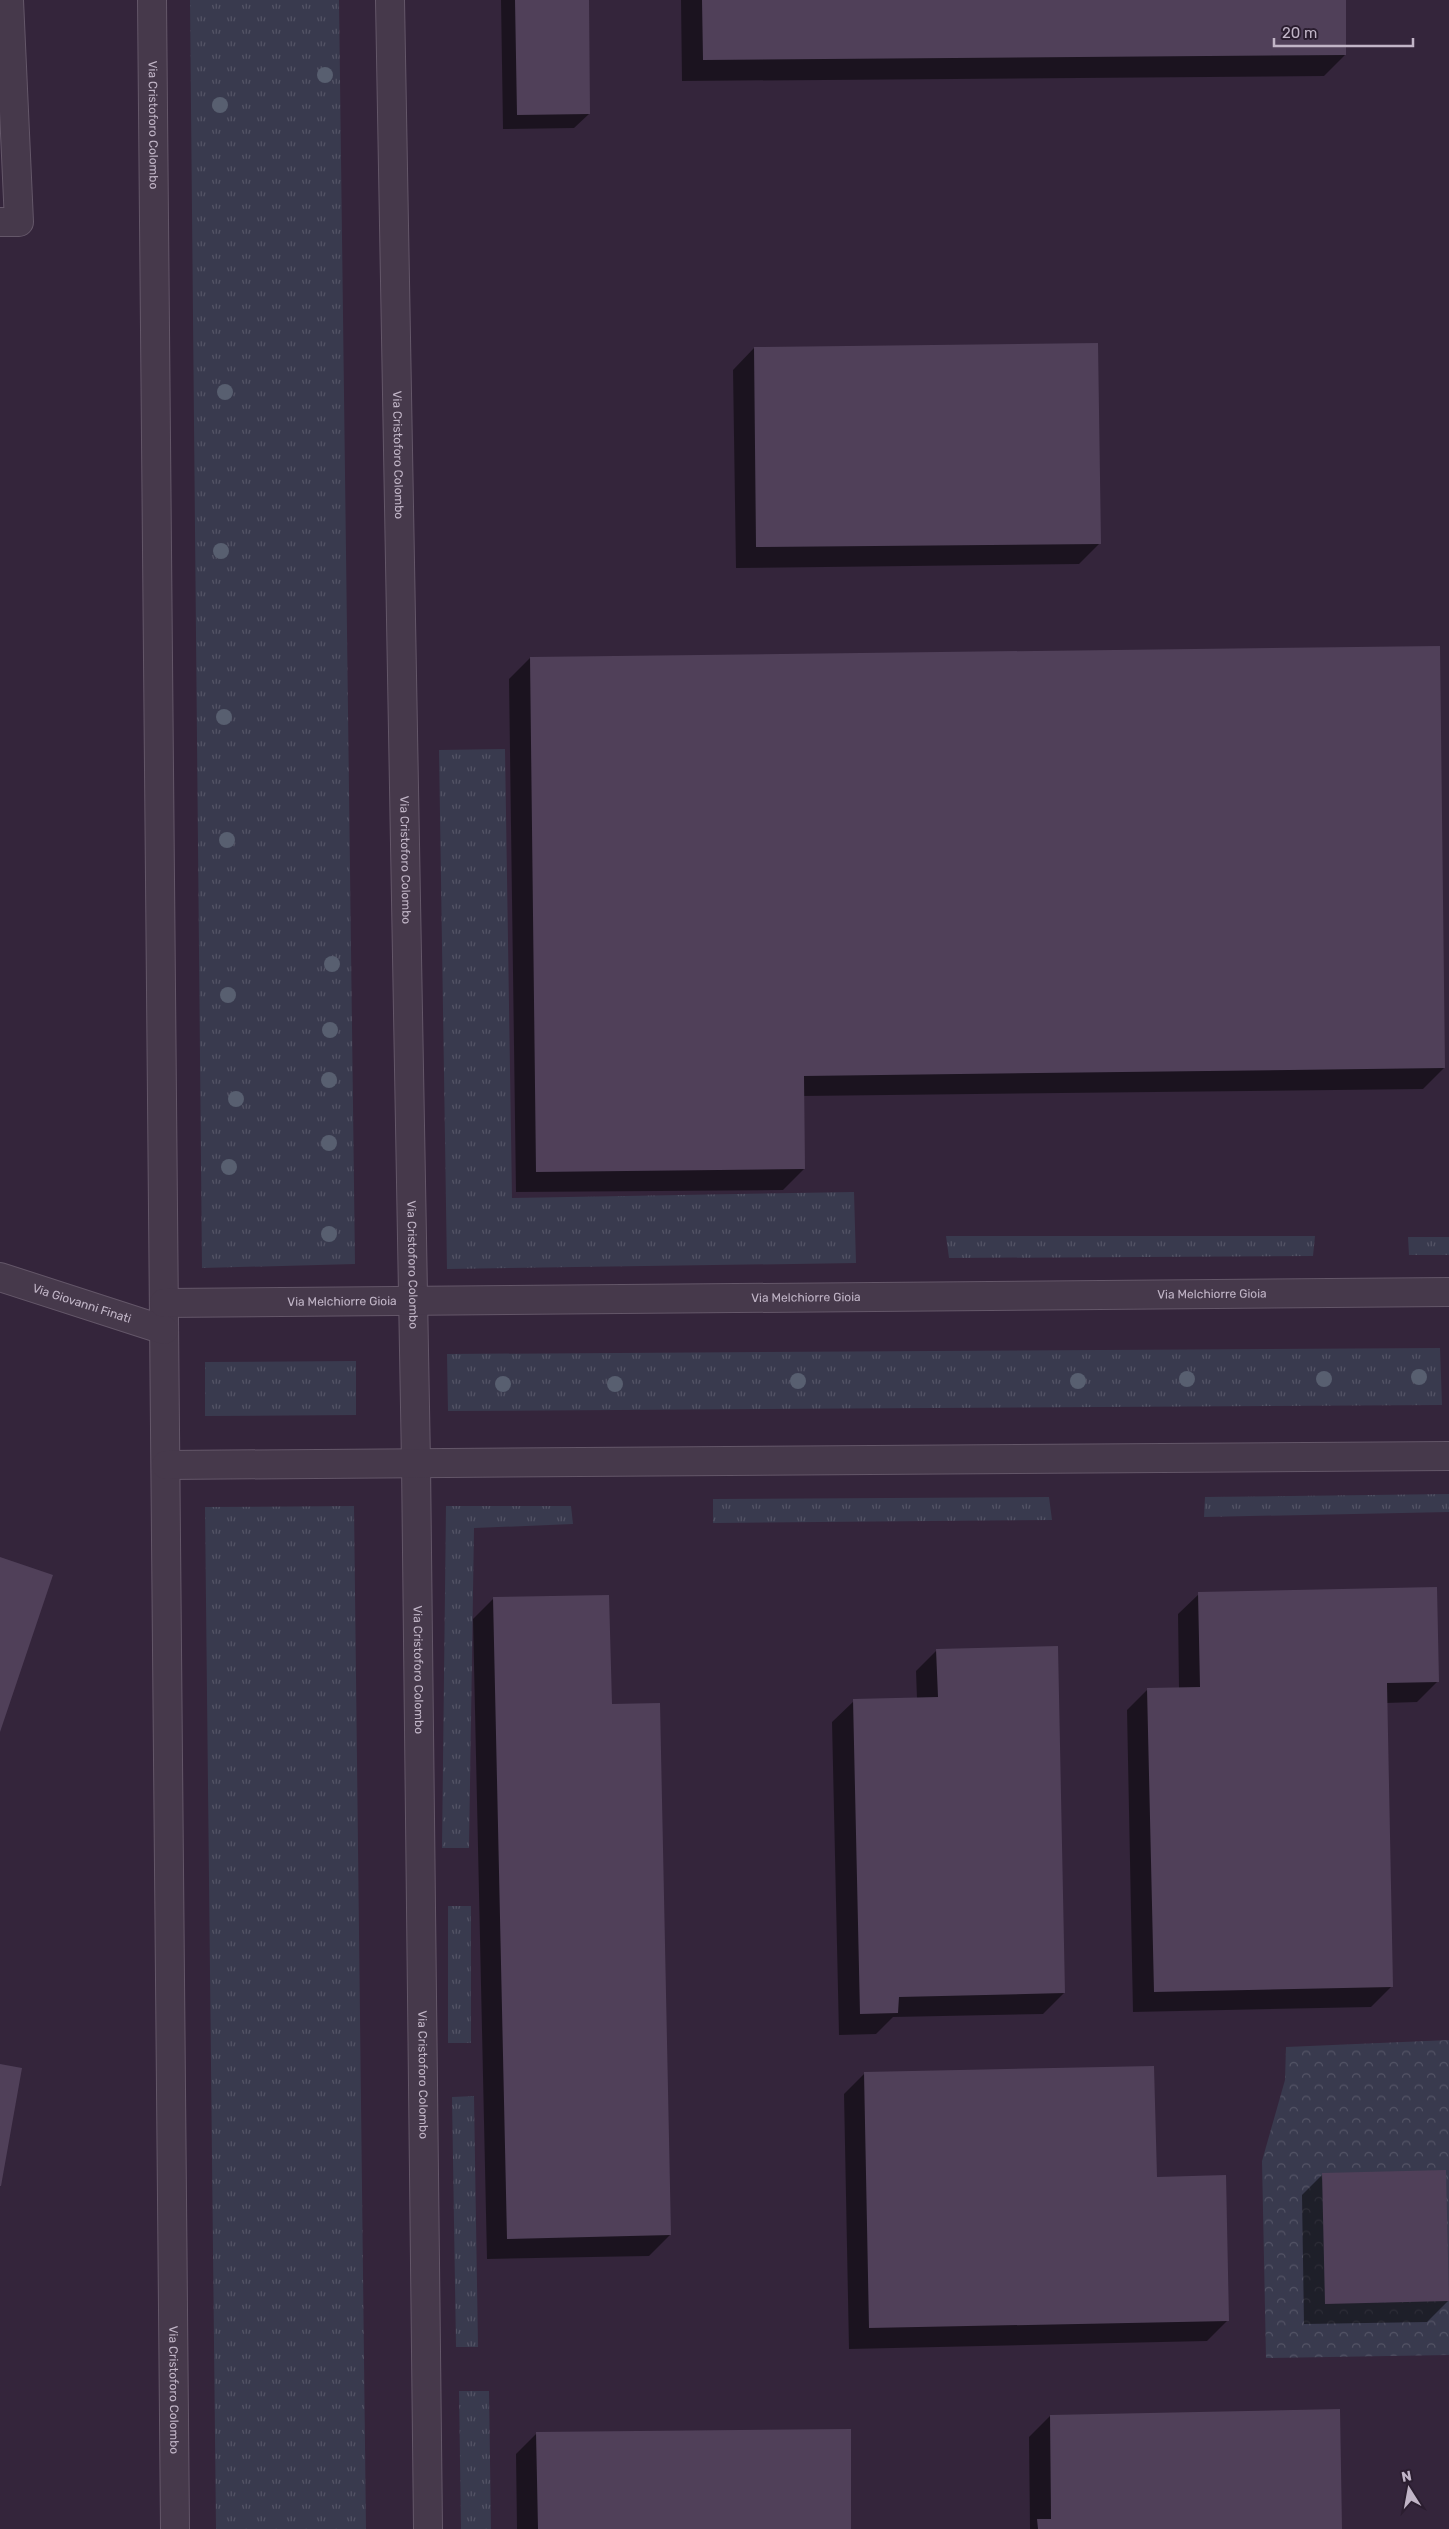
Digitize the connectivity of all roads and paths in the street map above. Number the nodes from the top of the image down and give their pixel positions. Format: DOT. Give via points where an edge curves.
graph roads {
  1 [pos="10,0"];
  2 [pos="152,0"];
  3 [pos="390,0"];
  4 [pos="0,222"];
  5 [pos="0,1277"];
  6 [pos="1449,1292"];
  7 [pos="414,1301"];
  8 [pos="164,1316"];
  9 [pos="1449,1456"];
  10 [pos="416,1463"];
  11 [pos="166,1465"];
  12 [pos="175,2529"];
  13 [pos="428,2529"];
  1 -- 4 [label="street" via="19,222"];
  2 -- 8 [label="street, Via Cristoforo Colombo"];
  3 -- 7 [label="street, Via Cristoforo Colombo"];
  5 -- 8 [label="street, Via Giovanni Finati"];
  6 -- 7 [label="street, Via Melchiorre Gioia"];
  7 -- 8 [label="street, Via Melchiorre Gioia"];
  7 -- 10 [label="street, Via Cristoforo Colombo"];
  8 -- 11 [label="street, Via Cristoforo Colombo"];
  9 -- 10 [label="street"];
  10 -- 11 [label="street"];
  10 -- 13 [label="street, Via Cristoforo Colombo"];
  11 -- 12 [label="street, Via Cristoforo Colombo"];
}
